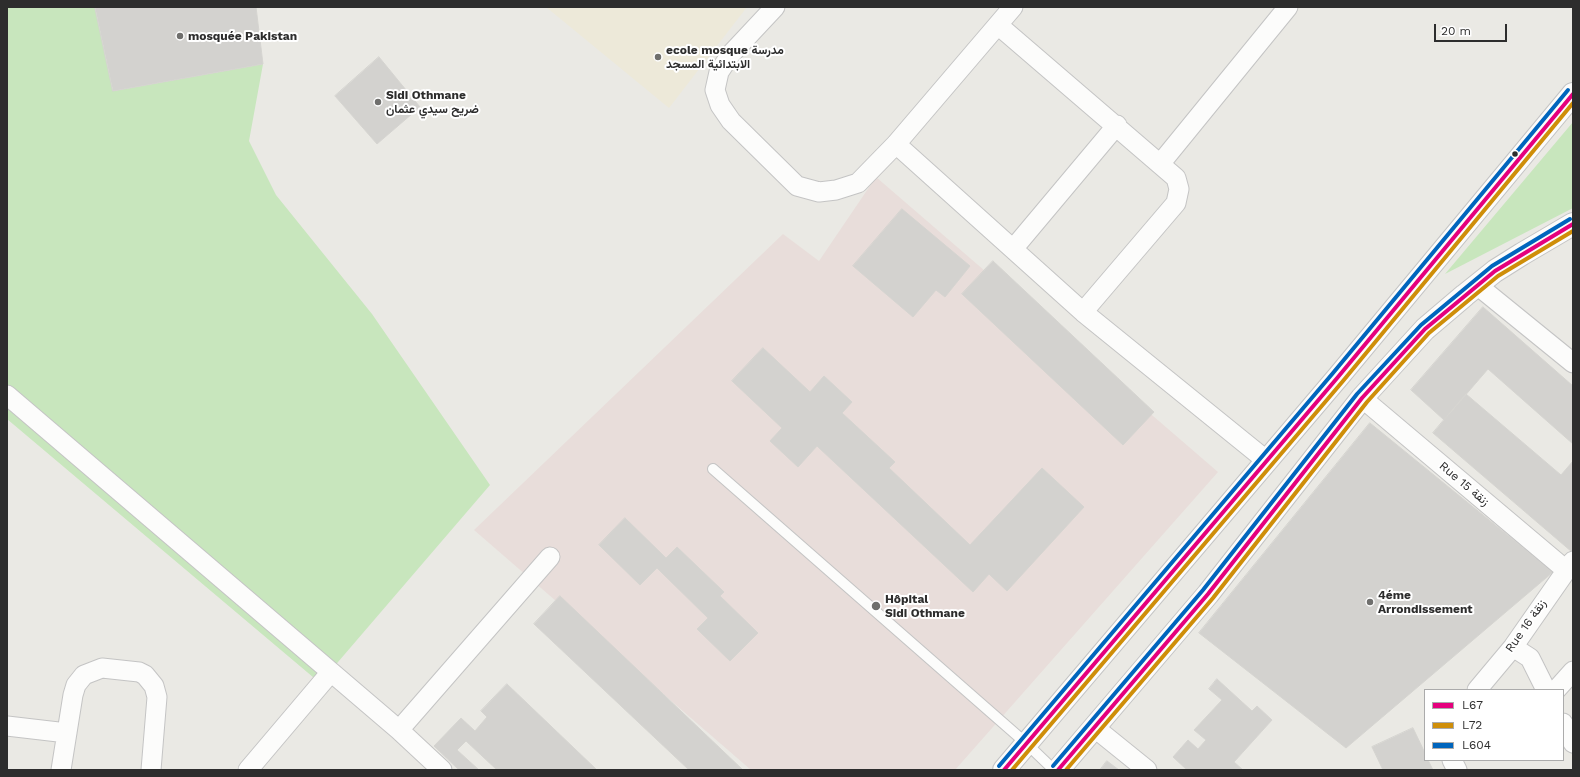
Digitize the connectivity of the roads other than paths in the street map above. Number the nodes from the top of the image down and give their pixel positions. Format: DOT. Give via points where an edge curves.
graph roads {
  1 [pos="775,7"];
  2 [pos="1013,7"];
  3 [pos="1288,7"];
  4 [pos="998,25"];
  5 [pos="1573,94"];
  6 [pos="1116,126"];
  7 [pos="896,144"];
  8 [pos="1160,164"];
  9 [pos="1573,224"];
  10 [pos="1014,249"];
  11 [pos="1477,285"];
  12 [pos="1083,312"];
  13 [pos="1573,364"];
  14 [pos="7,395"];
  15 [pos="1362,398"];
  16 [pos="1267,461"];
  17 [pos="713,469"];
  18 [pos="550,556"];
  19 [pos="1569,566"];
  20 [pos="1513,647"];
  21 [pos="1573,671"];
  22 [pos="331,672"];
  23 [pos="1478,689"];
  24 [pos="1546,689"];
  25 [pos="1557,689"];
  26 [pos="1564,725"];
  27 [pos="7,726"];
  28 [pos="1095,728"];
  29 [pos="399,730"];
  30 [pos="67,733"];
  31 [pos="1573,743"];
  32 [pos="1027,744"];
  33 [pos="1452,761"];
  34 [pos="61,770"];
  35 [pos="151,770"];
  36 [pos="248,770"];
  37 [pos="442,770"];
  38 [pos="1004,770"];
  39 [pos="1054,770"];
  40 [pos="1058,770"];
  41 [pos="1147,770"];
  42 [pos="1457,770"];
  1 -- 7 [label="street" via="731,54 719,72 715,90 720,105 731,121 797,186 819,192 858,183"];
  2 -- 4 [label="street"];
  3 -- 8 [label="street"];
  4 -- 6 [label="street"];
  4 -- 7 [label="street"];
  5 -- 16 [label="main road"];
  6 -- 8 [label="street"];
  6 -- 10 [label="street"];
  7 -- 10 [label="street"];
  8 -- 12 [label="street" via="1176,178 1179,189 1176,203"];
  9 -- 11 [label="main road" via="1495,271"];
  10 -- 12 [label="street"];
  11 -- 13 [label="street"];
  11 -- 15 [label="main road" via="1425,329"];
  12 -- 16 [label="street"];
  14 -- 22 [label="street"];
  15 -- 19 [label="street, Rue 15 زنقة"];
  15 -- 28 [label="main road" via="1208,594"];
  16 -- 32 [label="main road"];
  17 -- 32 [label="lane"];
  18 -- 29 [label="street"];
  19 -- 20 [label="street, Rue 16 زنقة"];
  20 -- 23 [label="street, Rue 16 زنقة"];
  20 -- 24 [label="street" via="1530,658"];
  21 -- 25 [label="street"];
  22 -- 29 [label="street"];
  22 -- 36 [label="street"];
  26 -- 31 [label="street"];
  27 -- 30 [label="street"];
  28 -- 40 [label="main road"];
  28 -- 41 [label="street"];
  29 -- 37 [label="street"];
  30 -- 34 [label="street"];
  30 -- 35 [label="street" via="73,695 76,685 84,675 102,668 145,675 154,686 157,697"];
  32 -- 38 [label="main road"];
  32 -- 39 [label="lane"];
  33 -- 42 [label="street"];
}
